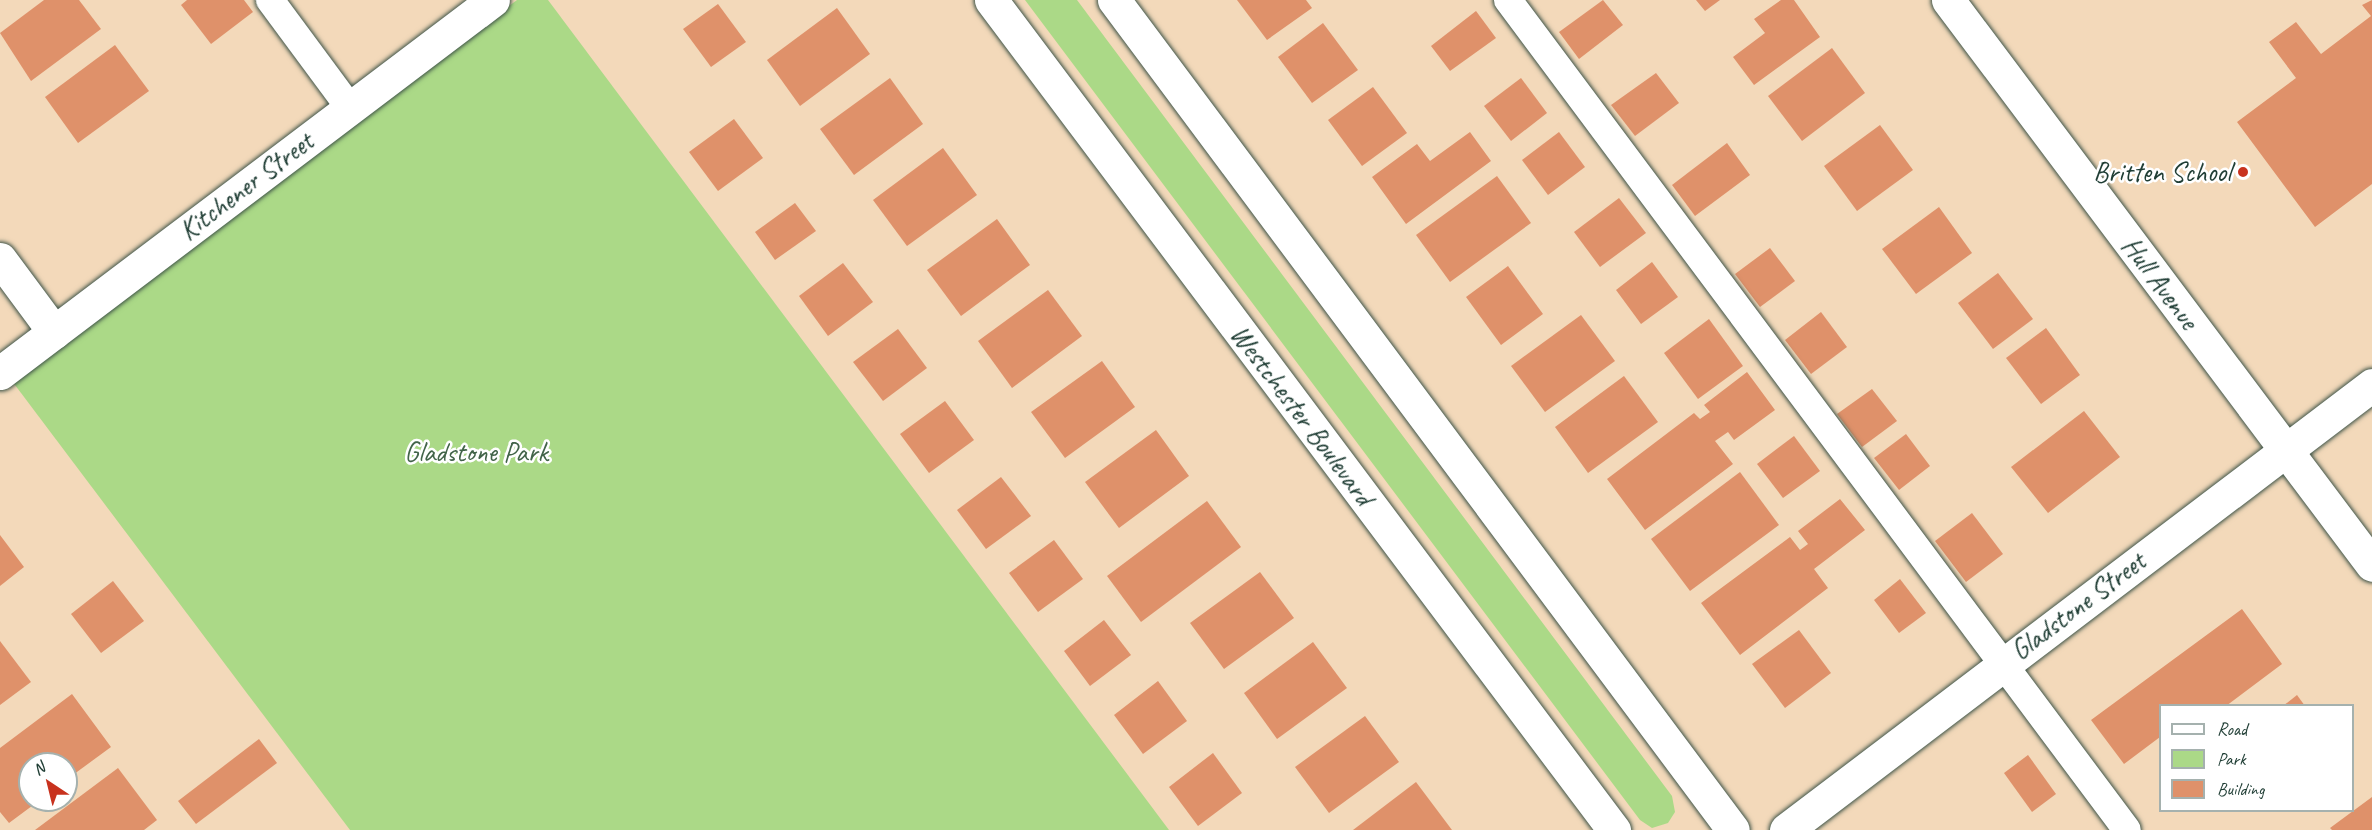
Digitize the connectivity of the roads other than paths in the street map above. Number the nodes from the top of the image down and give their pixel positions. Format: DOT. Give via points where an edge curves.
graph roads {
  1 [pos="270,0"];
  2 [pos="493,0"];
  3 [pos="990,0"];
  4 [pos="1114,0"];
  5 [pos="1508,0"];
  6 [pos="1948,0"];
  7 [pos="350,108"];
  8 [pos="0,259"];
  9 [pos="54,332"];
  10 [pos="0,373"];
  11 [pos="2372,385"];
  12 [pos="2284,449"];
  13 [pos="2372,565"];
  14 [pos="2002,662"];
  15 [pos="1614,830"];
  16 [pos="1733,830"];
  17 [pos="1786,830"];
  18 [pos="2127,830"];
  1 -- 7 [label="lane"];
  2 -- 7 [label="street, Kitchener Street"];
  3 -- 15 [label="street, Westchester Boulevard"];
  4 -- 16 [label="street"];
  5 -- 14 [label="lane"];
  6 -- 12 [label="street, Hull Avenue"];
  7 -- 9 [label="street, Kitchener Street"];
  8 -- 9 [label="street"];
  9 -- 10 [label="street, Kitchener Street"];
  11 -- 12 [label="street, Gladstone Street"];
  12 -- 13 [label="street, Hull Avenue"];
  12 -- 14 [label="street, Gladstone Street"];
  14 -- 17 [label="street, Gladstone Street"];
  14 -- 18 [label="lane"];
}
